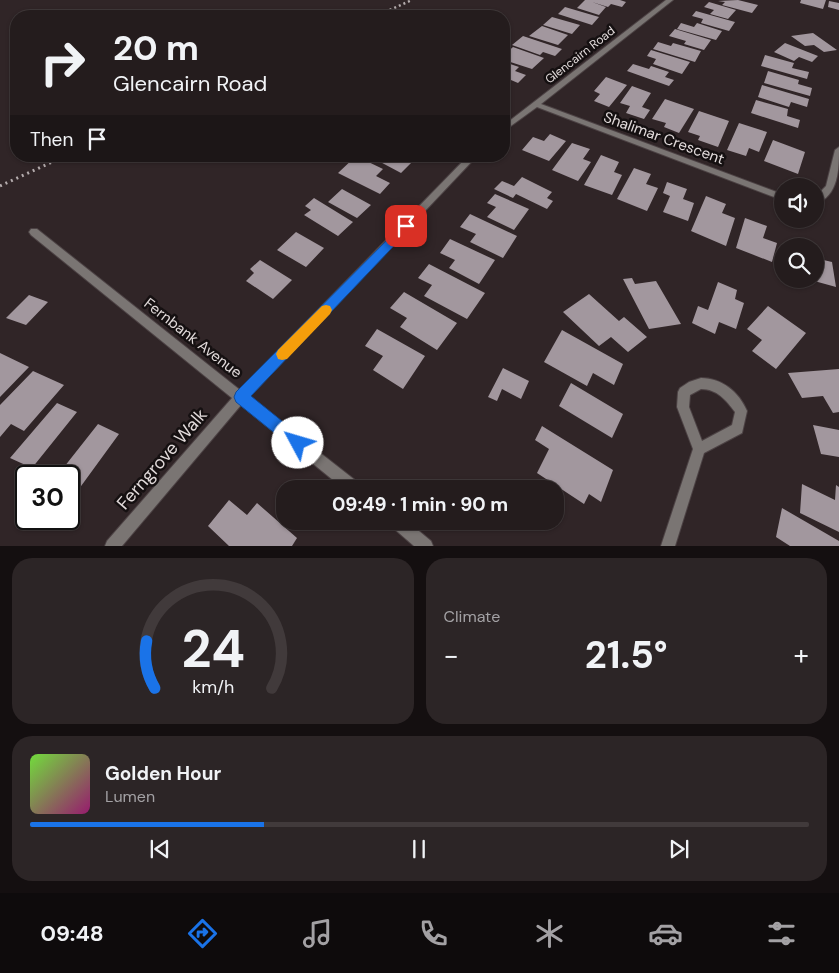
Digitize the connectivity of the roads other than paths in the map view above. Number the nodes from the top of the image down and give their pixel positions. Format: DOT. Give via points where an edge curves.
graph roads {
  1 [pos="670,0"];
  2 [pos="536,105"];
  3 [pos="510,124"];
  4 [pos="839,150"];
  5 [pos="467,162"];
  6 [pos="774,194"];
  7 [pos="824,198"];
  8 [pos="34,232"];
  9 [pos="241,397"];
  10 [pos="699,449"];
  11 [pos="344,480"];
  12 [pos="407,530"];
  13 [pos="112,546"];
  14 [pos="426,546"];
  15 [pos="668,546"];
  1 -- 2 [label="street, Glencairn Road"];
  2 -- 3 [label="street, Glencairn Road"];
  2 -- 6 [label="street, Shalimar Crescent"];
  4 -- 7 [label="street" via="829,190"];
  5 -- 9 [label="street"];
  8 -- 9 [label="street, Fernbank Avenue"];
  9 -- 11 [label="street, Fernbank Avenue"];
  9 -- 13 [label="street, Ferngrove Walk"];
  10 -- 10 [label="street" via="738,429 741,411 722,388 707,384 693,385 684,392 683,407"];
  10 -- 15 [label="street"];
  12 -- 14 [label="street"];
}
